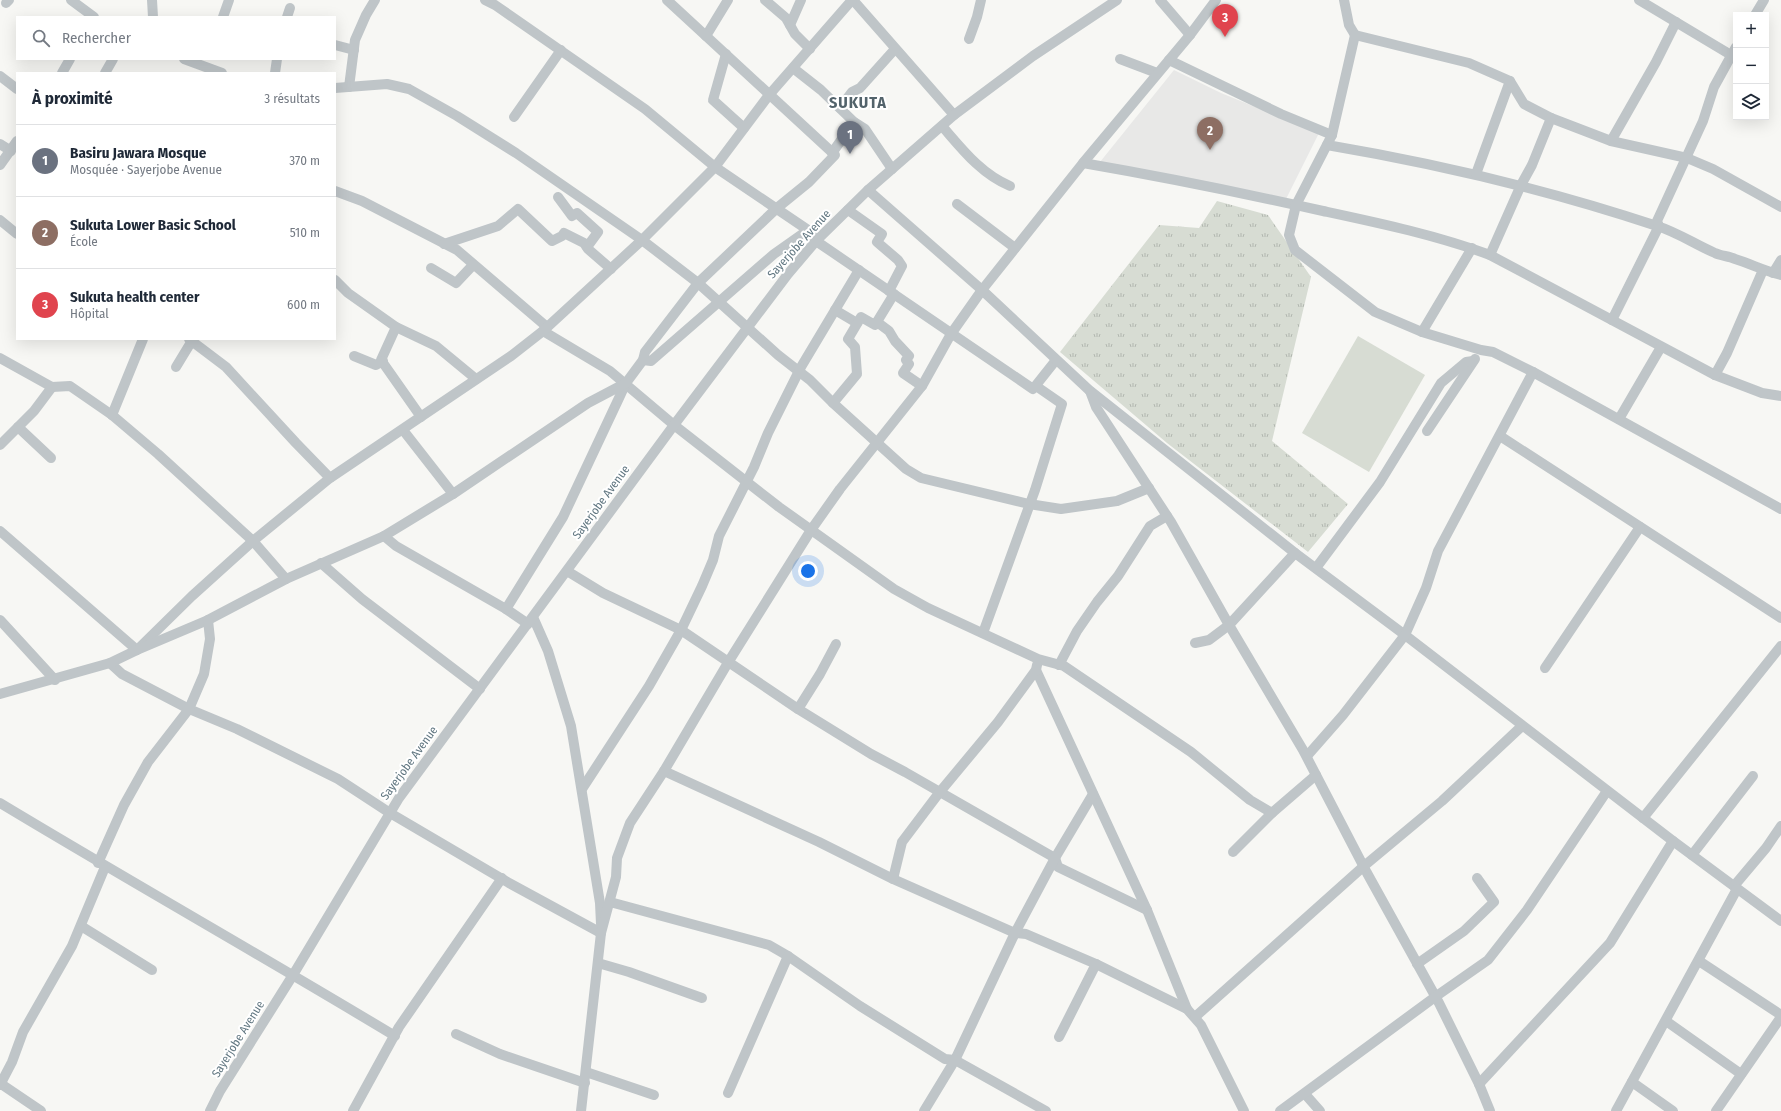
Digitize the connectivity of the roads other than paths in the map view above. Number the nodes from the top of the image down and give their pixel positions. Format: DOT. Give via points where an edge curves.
graph roads {
  1 [pos="71,0"];
  2 [pos="152,0"];
  3 [pos="229,0"];
  4 [pos="375,0"];
  5 [pos="486,0"];
  6 [pos="667,0"];
  7 [pos="728,0"];
  8 [pos="765,0"];
  9 [pos="801,0"];
  10 [pos="852,0"];
  11 [pos="981,0"];
  12 [pos="1117,0"];
  13 [pos="1160,0"];
  14 [pos="1216,0"];
  15 [pos="1344,0"];
  16 [pos="1639,0"];
  17 [pos="1764,0"];
  18 [pos="1757,12"];
  19 [pos="93,16"];
  20 [pos="153,16"];
  21 [pos="223,16"];
  22 [pos="1676,22"];
  23 [pos="790,25"];
  24 [pos="1190,35"];
  25 [pos="1355,35"];
  26 [pos="706,36"];
  27 [pos="969,39"];
  28 [pos="336,45"];
  29 [pos="895,48"];
  30 [pos="810,49"];
  31 [pos="354,50"];
  32 [pos="561,50"];
  33 [pos="1733,51"];
  34 [pos="726,54"];
  35 [pos="1120,59"];
  36 [pos="69,60"];
  37 [pos="112,60"];
  38 [pos="187,60"];
  39 [pos="277,60"];
  40 [pos="1169,60"];
  41 [pos="208,67"];
  42 [pos="793,68"];
  43 [pos="63,72"];
  44 [pos="106,72"];
  45 [pos="220,72"];
  46 [pos="275,72"];
  47 [pos="1157,73"];
  48 [pos="0,76"];
  49 [pos="1510,81"];
  50 [pos="16,87"];
  51 [pos="349,87"];
  52 [pos="336,88"];
  53 [pos="769,95"];
  54 [pos="840,108"];
  55 [pos="954,115"];
  56 [pos="514,117"];
  57 [pos="1550,118"];
  58 [pos="854,122"];
  59 [pos="942,126"];
  60 [pos="744,128"];
  61 [pos="1332,135"];
  62 [pos="1611,141"];
  63 [pos="16,143"];
  64 [pos="0,144"];
  65 [pos="1327,145"];
  66 [pos="11,151"];
  67 [pos="832,153"];
  68 [pos="1687,158"];
  69 [pos="1083,163"];
  70 [pos="0,165"];
  71 [pos="715,167"];
  72 [pos="892,169"];
  73 [pos="1476,174"];
  74 [pos="1521,185"];
  75 [pos="1010,186"];
  76 [pos="868,190"];
  77 [pos="336,191"];
  78 [pos="558,197"];
  79 [pos="957,204"];
  80 [pos="1296,205"];
  81 [pos="1781,207"];
  82 [pos="777,208"];
  83 [pos="848,210"];
  84 [pos="0,220"];
  85 [pos="1659,226"];
  86 [pos="808,230"];
  87 [pos="16,233"];
  88 [pos="642,240"];
  89 [pos="816,241"];
  90 [pos="444,244"];
  91 [pos="587,247"];
  92 [pos="1015,248"];
  93 [pos="1472,248"];
  94 [pos="1490,255"];
  95 [pos="1781,260"];
  96 [pos="473,265"];
  97 [pos="431,268"];
  98 [pos="610,268"];
  99 [pos="859,270"];
  100 [pos="1772,272"];
  101 [pos="336,281"];
  102 [pos="698,283"];
  103 [pos="982,290"];
  104 [pos="892,293"];
  105 [pos="720,301"];
  106 [pos="835,310"];
  107 [pos="1612,320"];
  108 [pos="877,322"];
  109 [pos="857,323"];
  110 [pos="396,327"];
  111 [pos="747,328"];
  112 [pos="545,329"];
  113 [pos="1422,332"];
  114 [pos="952,334"];
  115 [pos="143,340"];
  116 [pos="191,340"];
  117 [pos="1660,346"];
  118 [pos="1480,350"];
  119 [pos="354,356"];
  120 [pos="0,358"];
  121 [pos="643,360"];
  122 [pos="1056,360"];
  123 [pos="382,361"];
  124 [pos="1474,361"];
  125 [pos="176,367"];
  126 [pos="799,371"];
  127 [pos="1533,372"];
  128 [pos="1714,375"];
  129 [pos="476,379"];
  130 [pos="626,383"];
  131 [pos="922,386"];
  132 [pos="1036,386"];
  133 [pos="52,387"];
  134 [pos="1089,390"];
  135 [pos="1781,396"];
  136 [pos="834,404"];
  137 [pos="112,415"];
  138 [pos="421,417"];
  139 [pos="1619,419"];
  140 [pos="674,425"];
  141 [pos="18,427"];
  142 [pos="403,430"];
  143 [pos="1427,431"];
  144 [pos="1500,436"];
  145 [pos="1,442"];
  146 [pos="876,442"];
  147 [pos="51,458"];
  148 [pos="330,478"];
  149 [pos="747,481"];
  150 [pos="1149,488"];
  151 [pos="453,494"];
  152 [pos="1029,504"];
  153 [pos="1781,509"];
  154 [pos="1166,516"];
  155 [pos="1640,527"];
  156 [pos="812,530"];
  157 [pos="0,531"];
  158 [pos="384,536"];
  159 [pos="253,542"];
  160 [pos="1295,553"];
  161 [pos="321,563"];
  162 [pos="1316,568"];
  163 [pos="567,571"];
  164 [pos="286,579"];
  165 [pos="506,609"];
  166 [pos="1781,618"];
  167 [pos="0,620"];
  168 [pos="208,620"];
  169 [pos="530,620"];
  170 [pos="1229,625"];
  171 [pos="681,630"];
  172 [pos="983,633"];
  173 [pos="1405,635"];
  174 [pos="1195,643"];
  175 [pos="836,644"];
  176 [pos="1781,646"];
  177 [pos="137,650"];
  178 [pos="1038,659"];
  179 [pos="729,661"];
  180 [pos="110,663"];
  181 [pos="1059,665"];
  182 [pos="1545,668"];
  183 [pos="1036,670"];
  184 [pos="55,680"];
  185 [pos="480,689"];
  186 [pos="0,694"];
  187 [pos="189,709"];
  188 [pos="798,709"];
  189 [pos="1522,726"];
  190 [pos="1307,756"];
  191 [pos="664,771"];
  192 [pos="1316,775"];
  193 [pos="1753,776"];
  194 [pos="582,789"];
  195 [pos="1607,791"];
  196 [pos="939,792"];
  197 [pos="1093,794"];
  198 [pos="0,803"];
  199 [pos="390,813"];
  200 [pos="1272,814"];
  201 [pos="1643,818"];
  202 [pos="1781,826"];
  203 [pos="1672,842"];
  204 [pos="1233,852"];
  205 [pos="1692,855"];
  206 [pos="1055,858"];
  207 [pos="102,865"];
  208 [pos="1364,866"];
  209 [pos="502,878"];
  210 [pos="1477,878"];
  211 [pos="893,879"];
  212 [pos="1736,888"];
  213 [pos="610,902"];
  214 [pos="1146,910"];
  215 [pos="1781,921"];
  216 [pos="81,926"];
  217 [pos="601,933"];
  218 [pos="1015,933"];
  219 [pos="788,956"];
  220 [pos="1699,961"];
  221 [pos="598,963"];
  222 [pos="1096,964"];
  223 [pos="1418,964"];
  224 [pos="152,970"];
  225 [pos="293,975"];
  226 [pos="1435,996"];
  227 [pos="702,998"];
  228 [pos="1187,1009"];
  229 [pos="1781,1016"];
  230 [pos="1195,1017"];
  231 [pos="1666,1021"];
  232 [pos="456,1034"];
  233 [pos="395,1036"];
  234 [pos="1059,1037"];
  235 [pos="955,1060"];
  236 [pos="1741,1074"];
  237 [pos="585,1077"];
  238 [pos="2,1080"];
  239 [pos="1632,1082"];
  240 [pos="1479,1084"];
  241 [pos="728,1093"];
  242 [pos="1304,1094"];
  243 [pos="654,1095"];
  244 [pos="41,1111"];
  245 [pos="210,1111"];
  246 [pos="353,1111"];
  247 [pos="581,1111"];
  248 [pos="924,1111"];
  249 [pos="1046,1111"];
  250 [pos="1244,1111"];
  251 [pos="1280,1111"];
  252 [pos="1320,1111"];
  253 [pos="1490,1111"];
  254 [pos="1616,1111"];
  255 [pos="1673,1111"];
  256 [pos="1716,1111"];
  1 -- 19 [label="street"];
  2 -- 20 [label="street"];
  3 -- 21 [label="street"];
  4 -- 31 [label="street" via="356,40"];
  5 -- 32 [label="street"];
  6 -- 26 [label="street"];
  7 -- 26 [label="street"];
  8 -- 23 [label="street" via="786,18"];
  9 -- 23 [label="street"];
  10 -- 29 [label="street"];
  10 -- 30 [label="street"];
  11 -- 27 [label="street"];
  12 -- 55 [label="street, Sayerjobe Avenue" via="1027,60"];
  13 -- 24 [label="street"];
  14 -- 24 [label="street"];
  15 -- 25 [label="street" via="1349,26"];
  16 -- 22 [label="street"];
  17 -- 18 [label="street"];
  22 -- 33 [label="street"];
  22 -- 62 [label="street"];
  23 -- 30 [label="street" via="794,34"];
  24 -- 40 [label="street"];
  25 -- 49 [label="street" via="1469,64"];
  25 -- 61 [label="street"];
  26 -- 34 [label="street"];
  28 -- 31 [label="street"];
  29 -- 54 [label="street"];
  29 -- 55 [label="street"];
  30 -- 42 [label="street"];
  31 -- 51 [label="street"];
  32 -- 56 [label="street"];
  32 -- 71 [label="street" via="645,109"];
  33 -- 68 [label="street" via="1714,87"];
  34 -- 53 [label="street"];
  34 -- 60 [label="street" via="713,100"];
  35 -- 47 [label="street"];
  36 -- 43 [label="street"];
  37 -- 44 [label="street"];
  38 -- 41 [label="street"];
  39 -- 46 [label="street"];
  40 -- 47 [label="street"];
  40 -- 61 [label="street" via="1281,114"];
  41 -- 45 [label="street"];
  42 -- 53 [label="street"];
  42 -- 54 [label="street"];
  47 -- 69 [label="street"];
  48 -- 50 [label="street"];
  49 -- 57 [label="street" via="1524,104"];
  49 -- 73 [label="street"];
  51 -- 52 [label="street"];
  51 -- 88 [label="street" via="387,84 422,95 516,153"];
  53 -- 60 [label="street"];
  53 -- 67 [label="street"];
  54 -- 58 [label="street"];
  55 -- 59 [label="street, Sayerjobe Avenue"];
  57 -- 62 [label="street"];
  57 -- 74 [label="street" via="1532,165"];
  58 -- 67 [label="street"];
  58 -- 72 [label="street" via="865,129"];
  59 -- 72 [label="street, Sayerjobe Avenue"];
  59 -- 75 [label="street" via="979,167 998,181"];
  60 -- 71 [label="street"];
  61 -- 65 [label="street"];
  62 -- 68 [label="street"];
  63 -- 66 [label="street"];
  64 -- 66 [label="street"];
  65 -- 73 [label="street"];
  65 -- 80 [label="street"];
  66 -- 70 [label="street"];
  67 -- 82 [label="street" via="835,156"];
  68 -- 81 [label="street"];
  68 -- 85 [label="street" via="1657,221"];
  69 -- 80 [label="street" via="1184,180"];
  69 -- 92 [label="street"];
  71 -- 82 [label="street"];
  71 -- 88 [label="street"];
  72 -- 76 [label="street, Sayerjobe Avenue"];
  73 -- 74 [label="street"];
  74 -- 85 [label="street"];
  74 -- 94 [label="street"];
  76 -- 83 [label="street, Sayerjobe Avenue"];
  76 -- 103 [label="street"];
  77 -- 90 [label="street" via="362,201"];
  78 -- 91 [label="street" via="572,216 577,213 598,232"];
  79 -- 92 [label="street"];
  80 -- 93 [label="street" via="1403,228"];
  80 -- 113 [label="street" via="1289,235 1295,250 1375,312"];
  82 -- 86 [label="street"];
  82 -- 102 [label="street"];
  83 -- 89 [label="street, Sayerjobe Avenue"];
  83 -- 104 [label="street" via="882,234 877,242 902,266"];
  84 -- 87 [label="street"];
  85 -- 100 [label="street" via="1717,254"];
  85 -- 107 [label="street"];
  86 -- 89 [label="street"];
  86 -- 105 [label="street" via="774,254"];
  88 -- 98 [label="street"];
  88 -- 102 [label="street"];
  89 -- 99 [label="street"];
  89 -- 111 [label="street, Sayerjobe Avenue"];
  90 -- 91 [label="street" via="498,226 518,209 552,241 564,233"];
  90 -- 96 [label="street" via="457,250"];
  91 -- 98 [label="street"];
  92 -- 103 [label="street"];
  93 -- 94 [label="street"];
  93 -- 113 [label="street"];
  94 -- 107 [label="street"];
  95 -- 100 [label="street"];
  96 -- 97 [label="street" via="456,283"];
  96 -- 112 [label="street"];
  98 -- 112 [label="street"];
  99 -- 104 [label="street"];
  99 -- 106 [label="street"];
  100 -- 128 [label="street"];
  101 -- 110 [label="street" via="348,293"];
  102 -- 105 [label="street"];
  102 -- 121 [label="street" via="645,352"];
  103 -- 114 [label="street"];
  103 -- 122 [label="street"];
  104 -- 108 [label="street"];
  104 -- 114 [label="street"];
  105 -- 111 [label="street"];
  105 -- 121 [label="street" via="651,361"];
  106 -- 109 [label="street"];
  106 -- 126 [label="street"];
  107 -- 117 [label="street"];
  108 -- 109 [label="street" via="875,325 861,317"];
  108 -- 131 [label="street" via="889,331 909,356 906,360 909,364 903,373"];
  109 -- 136 [label="street" via="848,340 855,347 856,374"];
  110 -- 123 [label="street"];
  110 -- 129 [label="street" via="436,346"];
  111 -- 126 [label="street"];
  111 -- 140 [label="street, Sayerjobe Avenue"];
  112 -- 129 [label="street"];
  112 -- 130 [label="street"];
  113 -- 118 [label="street"];
  114 -- 131 [label="street"];
  114 -- 132 [label="street" via="1033,389"];
  115 -- 137 [label="street"];
  116 -- 125 [label="street"];
  116 -- 148 [label="street" via="226,367"];
  117 -- 128 [label="street"];
  117 -- 139 [label="street"];
  118 -- 124 [label="street"];
  118 -- 127 [label="street" via="1493,352"];
  119 -- 123 [label="street" via="376,366"];
  120 -- 133 [label="street"];
  121 -- 130 [label="street"];
  122 -- 132 [label="street"];
  122 -- 134 [label="street"];
  123 -- 138 [label="street"];
  124 -- 143 [label="street"];
  124 -- 162 [label="street" via="1466,362 1441,383 1380,482"];
  126 -- 136 [label="street"];
  126 -- 149 [label="street"];
  127 -- 139 [label="street"];
  127 -- 144 [label="street"];
  128 -- 135 [label="street" via="1762,393"];
  129 -- 138 [label="street"];
  130 -- 140 [label="street"];
  130 -- 151 [label="street" via="588,403"];
  130 -- 165 [label="street" via="563,517"];
  131 -- 146 [label="street"];
  132 -- 152 [label="street" via="1062,404"];
  133 -- 137 [label="street" via="70,386"];
  133 -- 141 [label="street"];
  134 -- 150 [label="street" via="1096,407"];
  134 -- 160 [label="street"];
  136 -- 146 [label="street"];
  137 -- 159 [label="street"];
  138 -- 142 [label="street"];
  139 -- 153 [label="street"];
  140 -- 149 [label="street"];
  140 -- 163 [label="street, Sayerjobe Avenue"];
  141 -- 145 [label="street"];
  141 -- 147 [label="street"];
  142 -- 148 [label="street"];
  142 -- 151 [label="street"];
  144 -- 155 [label="street"];
  144 -- 173 [label="street" via="1438,551 1426,588"];
  146 -- 152 [label="street" via="920,478"];
  146 -- 156 [label="street"];
  148 -- 159 [label="street"];
  149 -- 156 [label="street"];
  149 -- 171 [label="street" via="719,536 702,586"];
  150 -- 152 [label="street" via="1116,501 1074,508 1061,509"];
  150 -- 154 [label="street"];
  151 -- 158 [label="street"];
  152 -- 172 [label="street"];
  154 -- 170 [label="street"];
  154 -- 181 [label="street" via="1150,526 1118,576 1077,631"];
  155 -- 166 [label="street"];
  155 -- 182 [label="street"];
  156 -- 172 [label="street" via="894,589"];
  156 -- 179 [label="street"];
  157 -- 177 [label="street"];
  158 -- 161 [label="street"];
  158 -- 165 [label="street" via="396,546"];
  159 -- 164 [label="street"];
  159 -- 177 [label="street" via="192,596"];
  160 -- 162 [label="street"];
  160 -- 170 [label="street"];
  161 -- 164 [label="street"];
  161 -- 185 [label="street" via="362,599"];
  162 -- 173 [label="street"];
  163 -- 169 [label="street, Sayerjobe Avenue"];
  163 -- 171 [label="street" via="603,593"];
  164 -- 168 [label="street"];
  165 -- 169 [label="street"];
  167 -- 184 [label="street"];
  168 -- 177 [label="street"];
  168 -- 187 [label="street" via="210,639 204,674"];
  169 -- 185 [label="street, Sayerjobe Avenue"];
  169 -- 194 [label="street" via="548,651 564,698"];
  170 -- 174 [label="street" via="1209,640"];
  170 -- 190 [label="street"];
  171 -- 179 [label="street"];
  171 -- 194 [label="street" via="649,686"];
  172 -- 178 [label="street"];
  173 -- 189 [label="street"];
  173 -- 190 [label="street" via="1343,715"];
  175 -- 188 [label="street"];
  176 -- 201 [label="street"];
  177 -- 180 [label="street"];
  178 -- 181 [label="street"];
  178 -- 183 [label="street"];
  179 -- 188 [label="street"];
  179 -- 191 [label="street"];
  180 -- 184 [label="street"];
  180 -- 187 [label="street" via="122,674"];
  181 -- 200 [label="street" via="1191,752 1250,800"];
  183 -- 196 [label="street" via="998,722"];
  183 -- 197 [label="street"];
  184 -- 186 [label="street"];
  185 -- 199 [label="street, Sayerjobe Avenue"];
  187 -- 199 [label="street" via="237,728 338,779"];
  187 -- 207 [label="street" via="148,762 124,805"];
  188 -- 196 [label="street"];
  189 -- 195 [label="street"];
  189 -- 208 [label="street" via="1442,801"];
  190 -- 192 [label="street"];
  191 -- 211 [label="street" via="820,842"];
  191 -- 213 [label="street" via="627,829 617,858"];
  192 -- 200 [label="street"];
  192 -- 208 [label="street"];
  193 -- 205 [label="street"];
  194 -- 217 [label="street" via="600,903"];
  195 -- 201 [label="street"];
  195 -- 226 [label="street" via="1527,910 1488,960"];
  196 -- 206 [label="street"];
  196 -- 211 [label="street" via="902,842"];
  197 -- 206 [label="street"];
  197 -- 214 [label="street"];
  198 -- 207 [label="street"];
  199 -- 209 [label="street"];
  199 -- 225 [label="street, Sayerjobe Avenue"];
  200 -- 204 [label="street"];
  201 -- 203 [label="street"];
  202 -- 212 [label="street"];
  203 -- 205 [label="street"];
  203 -- 240 [label="street" via="1610,943"];
  205 -- 212 [label="street"];
  206 -- 214 [label="street" via="1058,867"];
  206 -- 218 [label="street"];
  207 -- 216 [label="street"];
  207 -- 225 [label="street"];
  208 -- 223 [label="street"];
  208 -- 230 [label="street"];
  209 -- 217 [label="street"];
  209 -- 233 [label="street"];
  210 -- 223 [label="street" via="1494,902 1464,931"];
  211 -- 218 [label="street"];
  212 -- 215 [label="street"];
  212 -- 220 [label="street"];
  213 -- 217 [label="street"];
  213 -- 219 [label="street" via="769,945"];
  214 -- 228 [label="street"];
  216 -- 224 [label="street"];
  216 -- 238 [label="street" via="23,1032"];
  217 -- 221 [label="street"];
  218 -- 222 [label="street" via="1026,934"];
  218 -- 235 [label="street"];
  219 -- 235 [label="street" via="860,1006 945,1059"];
  219 -- 241 [label="street"];
  220 -- 229 [label="street"];
  220 -- 231 [label="street"];
  221 -- 227 [label="street"];
  221 -- 237 [label="street"];
  222 -- 228 [label="street"];
  222 -- 234 [label="street"];
  223 -- 226 [label="street"];
  225 -- 233 [label="street"];
  225 -- 245 [label="street, Sayerjobe Avenue"];
  226 -- 240 [label="street"];
  226 -- 242 [label="street"];
  228 -- 230 [label="street"];
  229 -- 236 [label="street"];
  230 -- 250 [label="street"];
  231 -- 236 [label="street"];
  231 -- 239 [label="street"];
  232 -- 237 [label="street" via="500,1054"];
  233 -- 246 [label="street"];
  235 -- 248 [label="street"];
  235 -- 249 [label="street"];
  236 -- 256 [label="street"];
  237 -- 243 [label="street"];
  237 -- 247 [label="street"];
  238 -- 244 [label="street"];
  239 -- 254 [label="street"];
  239 -- 255 [label="street"];
  240 -- 253 [label="street"];
  242 -- 251 [label="street"];
  242 -- 252 [label="street"];
}
